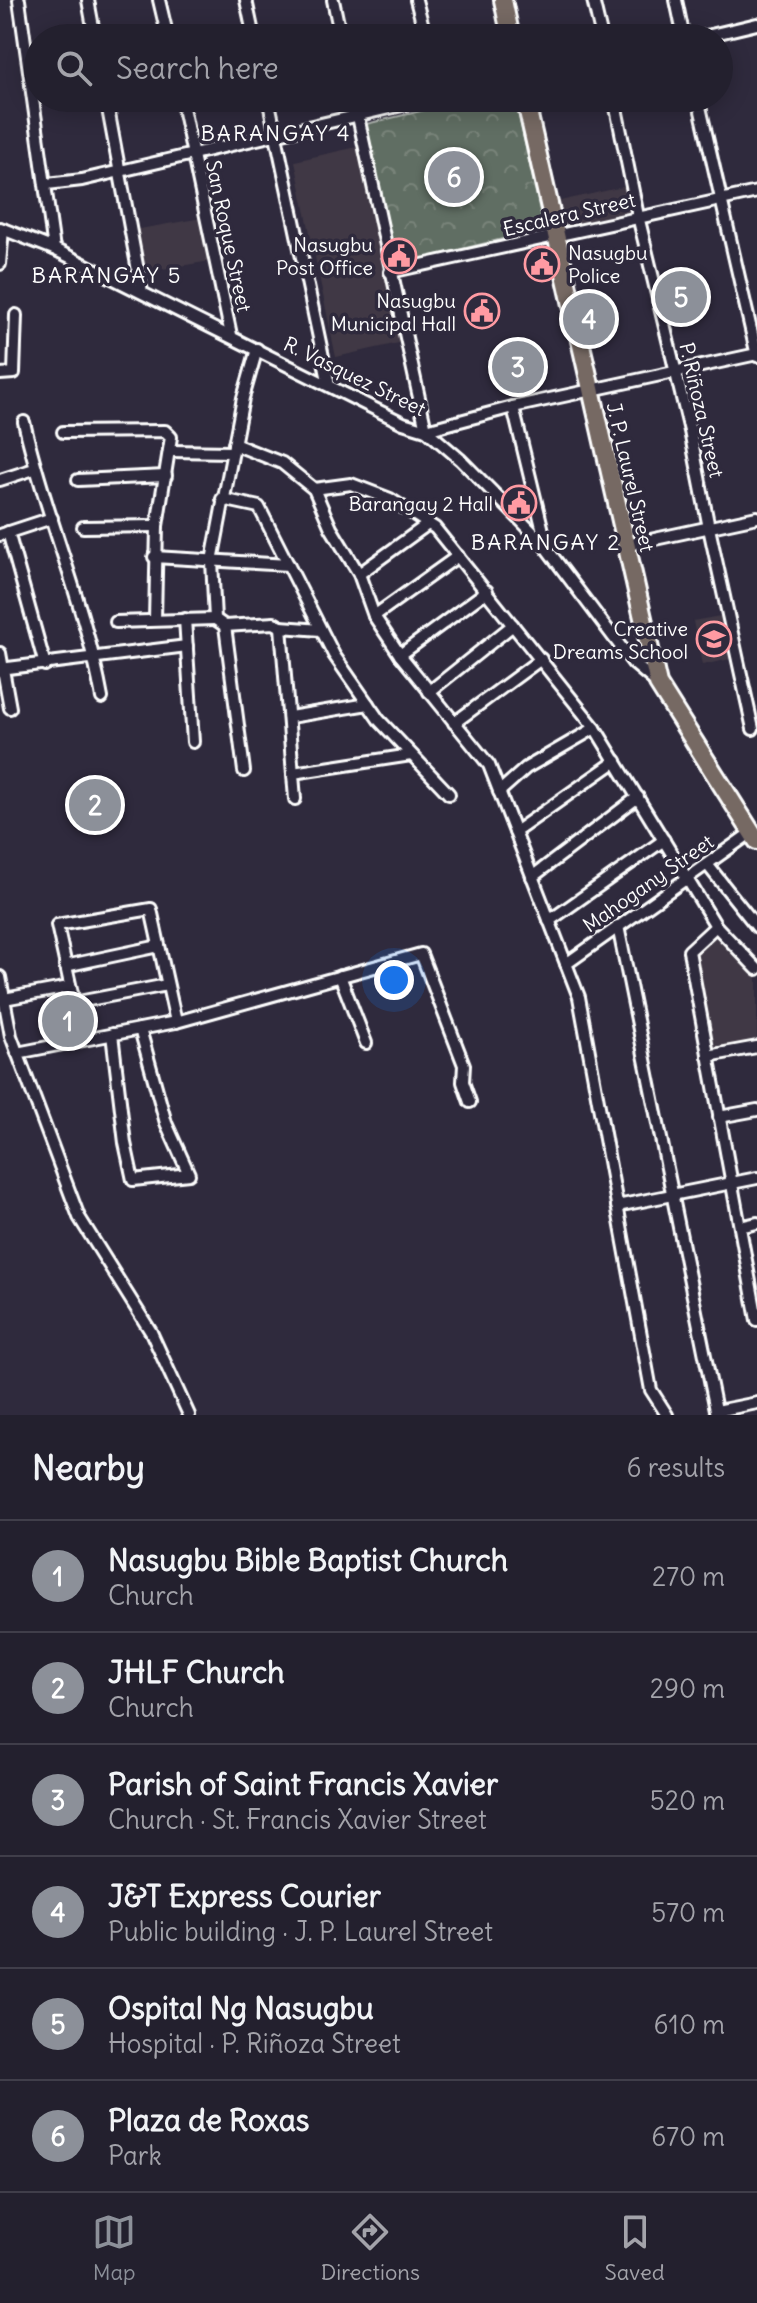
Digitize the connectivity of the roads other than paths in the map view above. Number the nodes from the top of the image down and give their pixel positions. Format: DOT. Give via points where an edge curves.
graph roads {
  1 [pos="19,0"];
  2 [pos="88,0"];
  3 [pos="159,0"];
  4 [pos="246,0"];
  5 [pos="333,0"];
  6 [pos="416,0"];
  7 [pos="503,0"];
  8 [pos="593,0"];
  9 [pos="676,0"];
  10 [pos="92,24"];
  11 [pos="165,24"];
  12 [pos="251,24"];
  13 [pos="338,24"];
  14 [pos="422,24"];
  15 [pos="508,24"];
  16 [pos="599,24"];
  17 [pos="681,24"];
  18 [pos="757,24"];
  19 [pos="733,30"];
  20 [pos="24,33"];
  21 [pos="36,112"];
  22 [pos="108,112"];
  23 [pos="184,112"];
  24 [pos="271,112"];
  25 [pos="357,112"];
  26 [pos="371,112"];
  27 [pos="528,112"];
  28 [pos="617,112"];
  29 [pos="701,112"];
  30 [pos="358,115"];
  31 [pos="275,133"];
  32 [pos="193,154"];
  33 [pos="118,170"];
  34 [pos="47,184"];
  35 [pos="757,192"];
  36 [pos="722,198"];
  37 [pos="638,216"];
  38 [pos="2,228"];
  39 [pos="557,236"];
  40 [pos="54,249"];
  41 [pos="0,264"];
  42 [pos="390,272"];
  43 [pos="142,292"];
  44 [pos="16,315"];
  45 [pos="231,335"];
  46 [pos="257,349"];
  47 [pos="757,355"];
  48 [pos="675,371"];
  49 [pos="0,374"];
  50 [pos="329,385"];
  51 [pos="591,389"];
  52 [pos="513,407"];
  53 [pos="24,422"];
  54 [pos="426,430"];
  55 [pos="63,432"];
  56 [pos="233,448"];
  57 [pos="170,451"];
  58 [pos="34,469"];
  59 [pos="166,476"];
  60 [pos="0,480"];
  61 [pos="78,480"];
  62 [pos="314,489"];
  63 [pos="222,499"];
  64 [pos="757,517"];
  65 [pos="52,518"];
  66 [pos="428,524"];
  67 [pos="157,526"];
  68 [pos="83,527"];
  69 [pos="709,528"];
  70 [pos="4,534"];
  71 [pos="541,541"];
  72 [pos="627,545"];
  73 [pos="458,556"];
  74 [pos="154,557"];
  75 [pos="212,561"];
  76 [pos="289,565"];
  77 [pos="359,574"];
  78 [pos="487,591"];
  79 [pos="374,616"];
  80 [pos="185,619"];
  81 [pos="215,619"];
  82 [pos="155,620"];
  83 [pos="116,622"];
  84 [pos="513,625"];
  85 [pos="225,626"];
  86 [pos="281,627"];
  87 [pos="321,630"];
  88 [pos="187,646"];
  89 [pos="0,653"];
  90 [pos="400,655"];
  91 [pos="94,656"];
  92 [pos="541,659"];
  93 [pos="45,665"];
  94 [pos="2,669"];
  95 [pos="658,684"];
  96 [pos="429,692"];
  97 [pos="102,698"];
  98 [pos="368,704"];
  99 [pos="10,708"];
  100 [pos="290,717"];
  101 [pos="454,723"];
  102 [pos="595,728"];
  103 [pos="753,729"];
  104 [pos="193,742"];
  105 [pos="411,755"];
  106 [pos="616,761"];
  107 [pos="244,771"];
  108 [pos="293,773"];
  109 [pos="499,792"];
  110 [pos="449,794"];
  111 [pos="638,797"];
  112 [pos="295,799"];
  113 [pos="515,832"];
  114 [pos="754,836"];
  115 [pos="664,840"];
  116 [pos="710,868"];
  117 [pos="532,877"];
  118 [pos="688,877"];
  119 [pos="549,921"];
  120 [pos="618,926"];
  121 [pos="716,926"];
  122 [pos="757,927"];
  123 [pos="159,946"];
  124 [pos="566,964"];
  125 [pos="65,966"];
  126 [pos="757,969"];
  127 [pos="340,976"];
  128 [pos="0,977"];
  129 [pos="167,985"];
  130 [pos="69,987"];
  131 [pos="2,996"];
  132 [pos="73,1003"];
  133 [pos="176,1022"];
  134 [pos="140,1029"];
  135 [pos="112,1034"];
  136 [pos="82,1039"];
  137 [pos="366,1043"];
  138 [pos="757,1047"];
  139 [pos="17,1053"];
  140 [pos="708,1056"];
  141 [pos="470,1102"];
  142 [pos="757,1110"];
  143 [pos="719,1117"];
  144 [pos="757,1178"];
  145 [pos="732,1183"];
  146 [pos="672,1195"];
  147 [pos="617,1206"];
  148 [pos="757,1223"];
  149 [pos="740,1227"];
  150 [pos="752,1270"];
  151 [pos="757,1315"];
  152 [pos="757,1403"];
  153 [pos="717,1413"];
  154 [pos="189,1415"];
  155 [pos="667,1415"];
  1 -- 20 [label="street"];
  2 -- 10 [label="street"];
  3 -- 11 [label="street"];
  4 -- 12 [label="street"];
  5 -- 13 [label="street"];
  6 -- 14 [label="street"];
  7 -- 15 [label="main road"];
  8 -- 16 [label="street"];
  9 -- 17 [label="street"];
  18 -- 19 [label="street"];
  21 -- 34 [label="street"];
  22 -- 33 [label="street"];
  23 -- 32 [label="street, San Roque Street"];
  24 -- 31 [label="street"];
  25 -- 30 [label="street"];
  26 -- 30 [label="street"];
  27 -- 39 [label="main road, J. P. Laurel Street"];
  28 -- 37 [label="street, P. Riñoza Street"];
  29 -- 36 [label="street"];
  30 -- 31 [label="street"];
  30 -- 42 [label="street"];
  31 -- 32 [label="street"];
  31 -- 50 [label="street"];
  32 -- 33 [label="street"];
  32 -- 45 [label="street, San Roque Street"];
  33 -- 34 [label="street"];
  33 -- 43 [label="street"];
  34 -- 40 [label="street"];
  35 -- 36 [label="street, Escalera Street"];
  36 -- 37 [label="street, Escalera Street"];
  36 -- 47 [label="street"];
  37 -- 39 [label="street, Escalera Street"];
  37 -- 48 [label="street, P. Riñoza Street"];
  38 -- 40 [label="street, R. Vasquez Street"];
  38 -- 41 [label="street"];
  39 -- 42 [label="street, Escalera Street"];
  39 -- 51 [label="main road, J. P. Laurel Street"];
  40 -- 43 [label="street, R. Vasquez Street"];
  42 -- 54 [label="street"];
  43 -- 45 [label="street, R. Vasquez Street"];
  44 -- 49 [label="street" via="14,373"];
  45 -- 46 [label="street, R. Vasquez Street"];
  46 -- 50 [label="street, R. Vasquez Street"];
  46 -- 56 [label="street"];
  47 -- 48 [label="street"];
  48 -- 51 [label="street"];
  48 -- 69 [label="street, P. Riñoza Street"];
  50 -- 54 [label="street, R. Vasquez Street"];
  51 -- 52 [label="street"];
  51 -- 72 [label="main road, J. P. Laurel Street"];
  52 -- 54 [label="street"];
  52 -- 71 [label="street" via="543,531"];
  53 -- 58 [label="street"];
  54 -- 71 [label="street, R. Vasquez Street"];
  55 -- 57 [label="street" via="165,431 171,437"];
  56 -- 57 [label="street"];
  56 -- 62 [label="street" via="282,463"];
  56 -- 63 [label="street"];
  57 -- 59 [label="street"];
  58 -- 60 [label="street"];
  58 -- 65 [label="street"];
  59 -- 61 [label="street"];
  59 -- 67 [label="street"];
  62 -- 66 [label="street" via="351,484 390,499"];
  62 -- 77 [label="street"];
  63 -- 75 [label="street"];
  63 -- 76 [label="street" via="259,507"];
  64 -- 69 [label="street"];
  65 -- 70 [label="street"];
  65 -- 91 [label="street"];
  66 -- 73 [label="street"];
  66 -- 77 [label="street"];
  67 -- 68 [label="street"];
  67 -- 74 [label="street"];
  69 -- 72 [label="street"];
  69 -- 103 [label="street, P. Riñoza Street"];
  70 -- 93 [label="street"];
  71 -- 95 [label="street, R. Vasquez Street" via="633,663"];
  72 -- 95 [label="main road, J. P. Laurel Street"];
  73 -- 78 [label="street"];
  73 -- 79 [label="street"];
  74 -- 75 [label="street"];
  74 -- 82 [label="street"];
  75 -- 76 [label="street"];
  75 -- 81 [label="street"];
  76 -- 87 [label="street"];
  77 -- 79 [label="street"];
  78 -- 84 [label="street"];
  78 -- 90 [label="street"];
  79 -- 90 [label="street"];
  80 -- 81 [label="street"];
  80 -- 82 [label="street"];
  80 -- 88 [label="street"];
  81 -- 85 [label="street"];
  82 -- 83 [label="street"];
  84 -- 92 [label="street"];
  84 -- 96 [label="street"];
  85 -- 86 [label="street"];
  85 -- 107 [label="street"];
  86 -- 87 [label="street"];
  86 -- 100 [label="street"];
  87 -- 98 [label="street"];
  88 -- 91 [label="street"];
  88 -- 104 [label="street"];
  89 -- 94 [label="street"];
  90 -- 96 [label="street"];
  91 -- 93 [label="street"];
  91 -- 97 [label="street"];
  92 -- 101 [label="street"];
  92 -- 102 [label="street"];
  93 -- 94 [label="street"];
  94 -- 99 [label="street"];
  95 -- 114 [label="main road, J. P. Laurel Street"];
  96 -- 101 [label="street"];
  98 -- 100 [label="street"];
  98 -- 105 [label="street"];
  100 -- 108 [label="street"];
  101 -- 109 [label="street" via="489,765"];
  102 -- 106 [label="street"];
  102 -- 109 [label="street" via="526,768"];
  105 -- 108 [label="street"];
  105 -- 110 [label="street"];
  106 -- 111 [label="street"];
  106 -- 113 [label="street"];
  108 -- 112 [label="street"];
  109 -- 113 [label="street"];
  111 -- 115 [label="street"];
  111 -- 117 [label="street"];
  113 -- 117 [label="street"];
  114 -- 118 [label="street, Mahogany Street"];
  115 -- 118 [label="street"];
  115 -- 119 [label="street"];
  116 -- 122 [label="street"];
  117 -- 119 [label="street"];
  118 -- 120 [label="street, Mahogany Street"];
  118 -- 121 [label="street"];
  119 -- 124 [label="street"];
  120 -- 124 [label="street, Mahogany Street"];
  120 -- 146 [label="street"];
  121 -- 126 [label="street"];
  121 -- 140 [label="street" via="689,951"];
  123 -- 125 [label="street"];
  123 -- 125 [label="street" via="151,909 57,925"];
  123 -- 129 [label="street"];
  124 -- 147 [label="street" via="579,997"];
  125 -- 130 [label="street"];
  127 -- 133 [label="street"];
  127 -- 137 [label="street"];
  127 -- 141 [label="street" via="421,954 464,1065"];
  128 -- 131 [label="street"];
  129 -- 132 [label="street"];
  129 -- 133 [label="street"];
  130 -- 131 [label="street"];
  130 -- 132 [label="street"];
  131 -- 139 [label="street"];
  132 -- 136 [label="street"];
  133 -- 134 [label="street"];
  134 -- 135 [label="street"];
  134 -- 135 [label="street" via="166,1123 189,1174 133,1180"];
  135 -- 136 [label="street"];
  136 -- 139 [label="street"];
  138 -- 140 [label="street"];
  139 -- 154 [label="street" via="79,1217 151,1332"];
  140 -- 143 [label="street"];
  142 -- 143 [label="street"];
  143 -- 145 [label="street"];
  144 -- 145 [label="street"];
  145 -- 146 [label="street"];
  145 -- 149 [label="street"];
  146 -- 147 [label="street"];
  146 -- 153 [label="street"];
  147 -- 155 [label="street" via="651,1390"];
  148 -- 149 [label="street"];
  149 -- 150 [label="street"];
  150 -- 151 [label="street"];
  152 -- 153 [label="street"];
}
